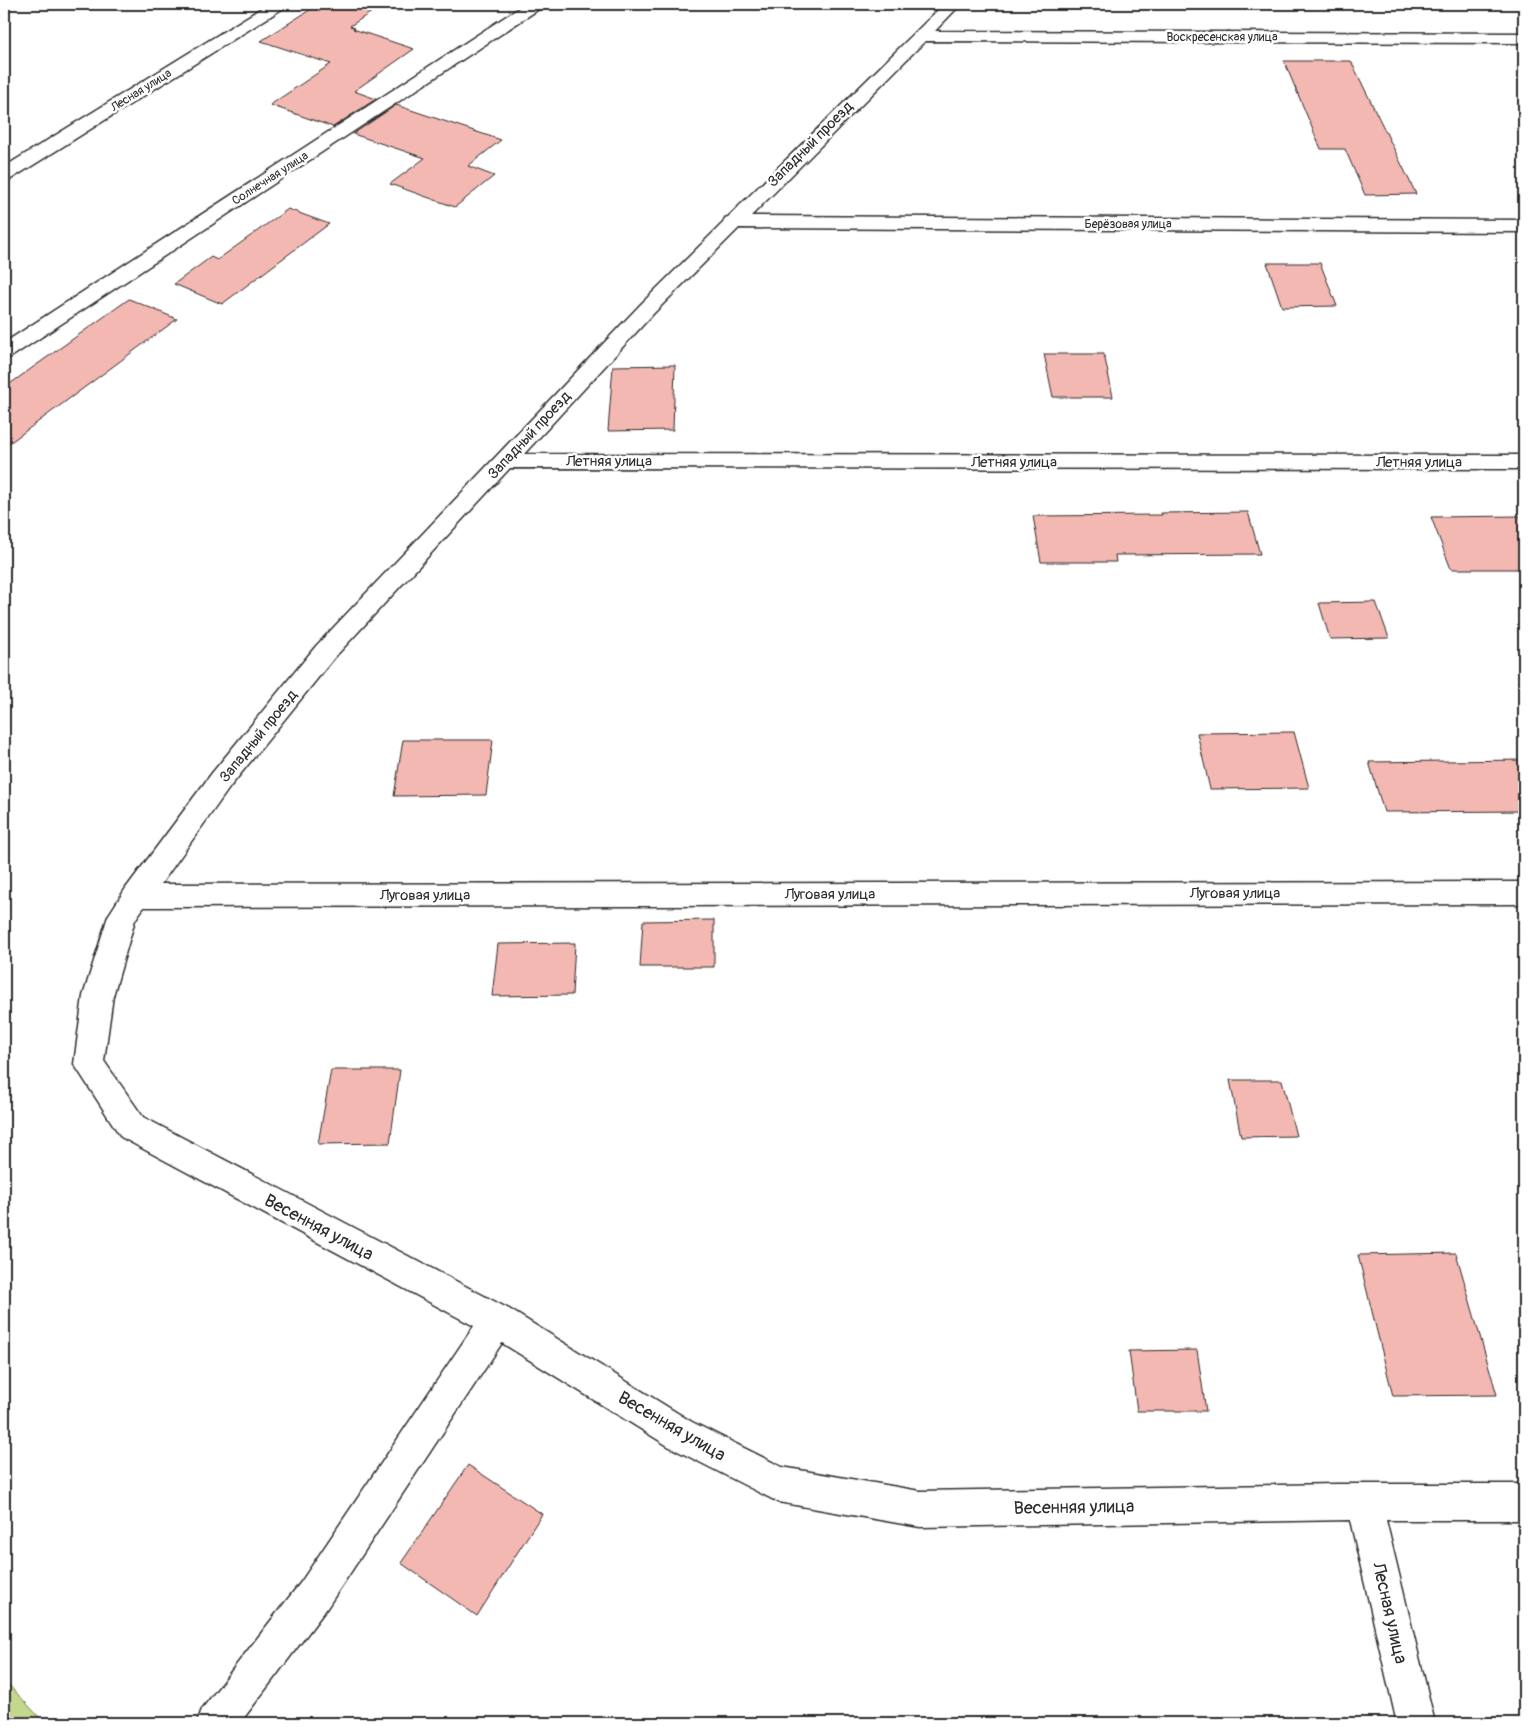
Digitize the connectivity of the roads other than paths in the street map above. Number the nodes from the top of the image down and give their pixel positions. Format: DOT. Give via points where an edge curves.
graph roads {
  1 [pos="278,4"];
  2 [pos="536,4"];
  3 [pos="953,4"];
  4 [pos="920,36"];
  5 [pos="1524,38"];
  6 [pos="4,175"];
  7 [pos="732,222"];
  8 [pos="1524,226"];
  9 [pos="4,352"];
  10 [pos="504,461"];
  11 [pos="1524,462"];
  12 [pos="1524,893"];
  13 [pos="136,896"];
  14 [pos="497,1321"];
  15 [pos="1364,1502"];
  16 [pos="1524,1502"];
  17 [pos="216,1723"];
  18 [pos="1416,1723"];
  1 -- 6 [label="street, Лесная улица"];
  2 -- 9 [label="street, Солнечная улица"];
  3 -- 4 [label="street, Западный проезд"];
  4 -- 5 [label="street, Воскресенская улица"];
  4 -- 7 [label="street, Западный проезд"];
  7 -- 8 [label="street, Берёзовая улица"];
  7 -- 10 [label="street, Западный проезд"];
  10 -- 11 [label="street, Летняя улица"];
  10 -- 13 [label="street, Западный проезд" via="325,652 222,780"];
  12 -- 13 [label="street, Луговая улица"];
  13 -- 14 [label="street, Весенняя улица" via="122,916 98,996 89,1064 132,1127"];
  14 -- 15 [label="street, Весенняя улица" via="680,1434 778,1484 920,1509"];
  14 -- 17 [label="street" via="314,1595"];
  15 -- 16 [label="street, Весенняя улица"];
  15 -- 18 [label="street, Лесная улица"];
}
